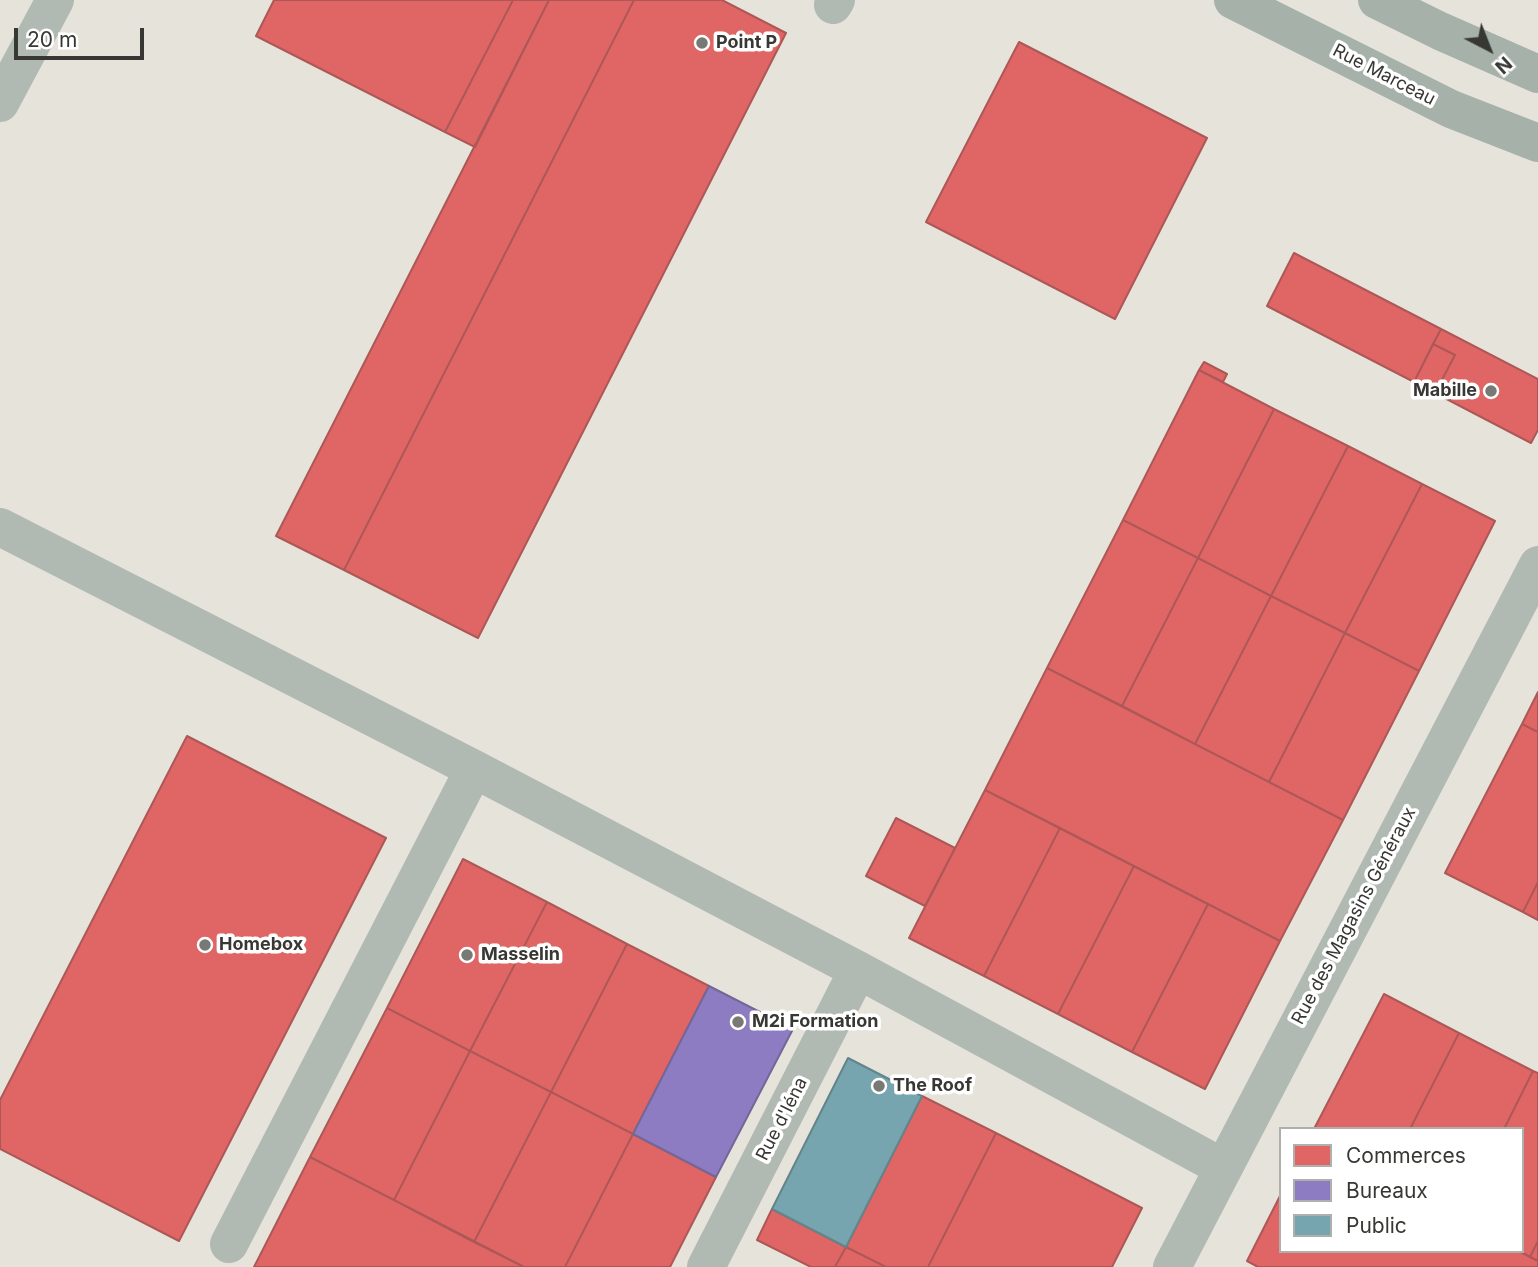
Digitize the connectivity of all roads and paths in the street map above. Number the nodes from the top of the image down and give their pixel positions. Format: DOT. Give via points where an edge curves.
graph roads {
  1 [pos="55,0"];
  2 [pos="1233,0"];
  3 [pos="1377,0"];
  4 [pos="1538,74"];
  5 [pos="0,103"];
  6 [pos="1538,143"];
  7 [pos="0,527"];
  8 [pos="1538,565"];
  9 [pos="474,769"];
  10 [pos="858,970"];
  11 [pos="1222,1167"];
  12 [pos="229,1244"];
  13 [pos="705,1267"];
  14 [pos="1172,1267"];
  1 -- 5 [label="street"];
  2 -- 6 [label="main road, Rue Marceau" via="1451,109"];
  3 -- 4 [label="main road"];
  7 -- 9 [label="street"];
  8 -- 11 [label="street, Rue des Magasins Généraux"];
  9 -- 10 [label="street"];
  9 -- 12 [label="street"];
  10 -- 11 [label="street"];
  10 -- 13 [label="street, Rue d'Iéna"];
  11 -- 14 [label="street, Rue des Magasins Généraux"];
}
